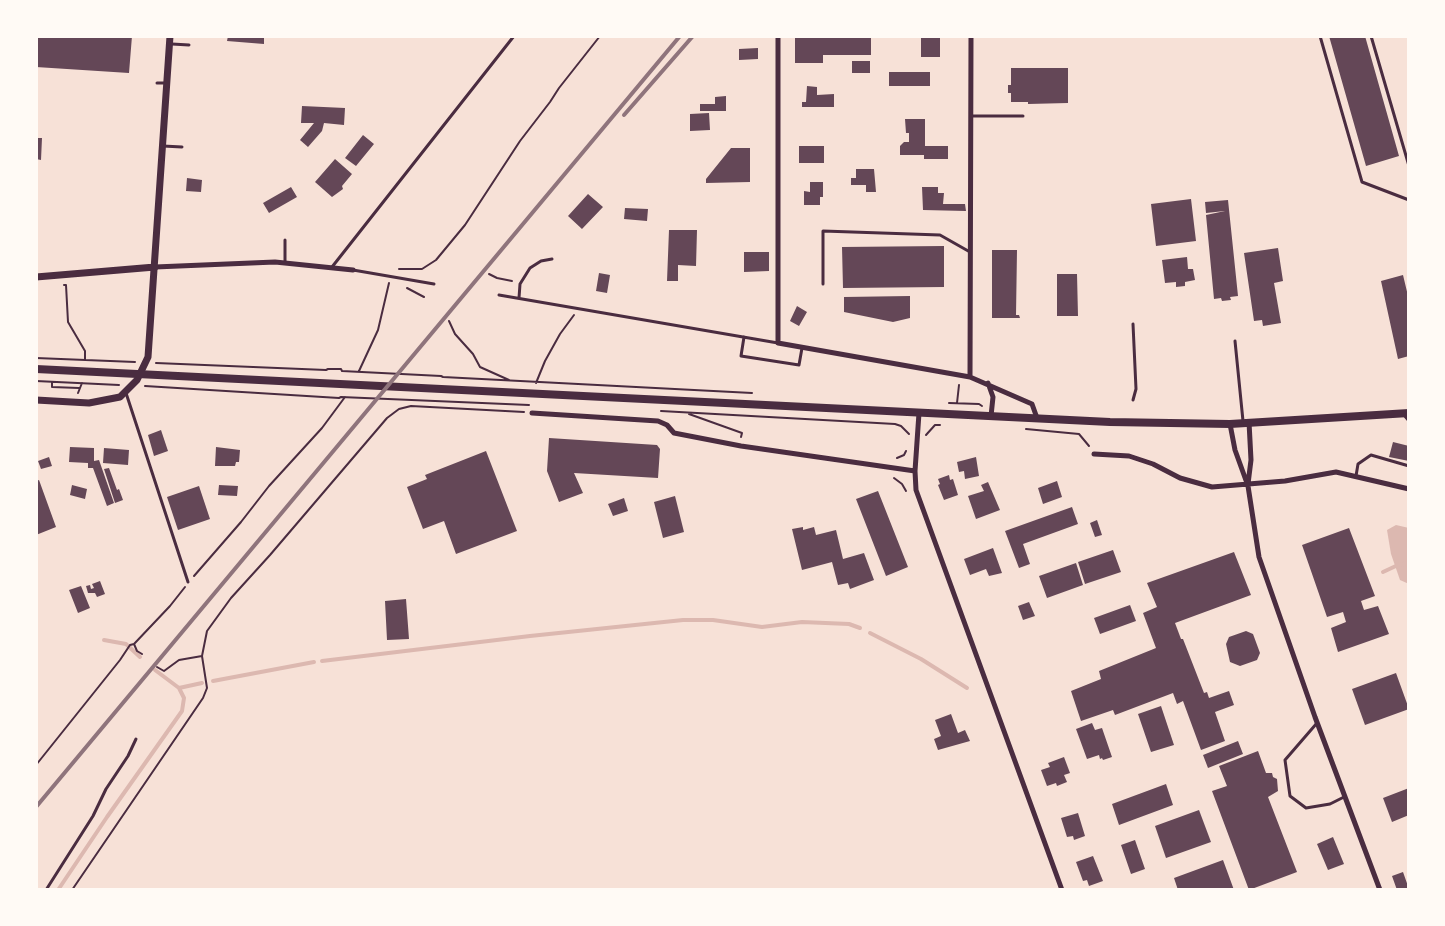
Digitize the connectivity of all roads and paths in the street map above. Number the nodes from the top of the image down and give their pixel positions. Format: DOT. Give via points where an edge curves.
graph roads {
  1 [pos="514,36"];
  2 [pos="600,36"];
  3 [pos="778,36"];
  4 [pos="971,36"];
  5 [pos="1320,36"];
  6 [pos="1371,36"];
  7 [pos="170,40"];
  8 [pos="189,45"];
  9 [pos="157,83"];
  10 [pos="167,83"];
  11 [pos="971,116"];
  12 [pos="1023,116"];
  13 [pos="163,146"];
  14 [pos="182,147"];
  15 [pos="1409,166"];
  16 [pos="377,199"];
  17 [pos="1409,200"];
  18 [pos="380,206"];
  19 [pos="285,240"];
  20 [pos="970,252"];
  21 [pos="552,259"];
  22 [pos="285,263"];
  23 [pos="155,267"];
  24 [pos="332,267"];
  25 [pos="353,270"];
  26 [pos="489,274"];
  27 [pos="391,276"];
  28 [pos="36,277"];
  29 [pos="434,284"];
  30 [pos="520,284"];
  31 [pos="823,284"];
  32 [pos="57,285"];
  33 [pos="499,295"];
  34 [pos="519,298"];
  35 [pos="578,309"];
  36 [pos="449,321"];
  37 [pos="1133,324"];
  38 [pos="744,337"];
  39 [pos="1235,341"];
  40 [pos="778,343"];
  41 [pos="802,348"];
  42 [pos="36,358"];
  43 [pos="84,360"];
  44 [pos="135,362"];
  45 [pos="147,363"];
  46 [pos="36,369"];
  47 [pos="80,375"];
  48 [pos="960,375"];
  49 [pos="970,377"];
  50 [pos="355,378"];
  51 [pos="36,381"];
  52 [pos="52,382"];
  53 [pos="988,384"];
  54 [pos="122,385"];
  55 [pos="145,386"];
  56 [pos="524,386"];
  57 [pos="625,386"];
  58 [pos="534,389"];
  59 [pos="126,393"];
  60 [pos="345,396"];
  61 [pos="36,400"];
  62 [pos="1133,400"];
  63 [pos="957,403"];
  64 [pos="655,411"];
  65 [pos="919,412"];
  66 [pos="532,413"];
  67 [pos="687,413"];
  68 [pos="1406,413"];
  69 [pos="991,416"];
  70 [pos="1037,418"];
  71 [pos="1409,421"];
  72 [pos="1246,423"];
  73 [pos="1230,424"];
  74 [pos="947,425"];
  75 [pos="1018,429"];
  76 [pos="918,435"];
  77 [pos="741,446"];
  78 [pos="1094,454"];
  79 [pos="1409,466"];
  80 [pos="915,471"];
  81 [pos="1356,476"];
  82 [pos="1248,486"];
  83 [pos="1409,489"];
  84 [pos="188,582"];
  85 [pos="134,644"];
  86 [pos="142,654"];
  87 [pos="202,656"];
  88 [pos="157,667"];
  89 [pos="1317,723"];
  90 [pos="136,739"];
  91 [pos="36,765"];
  92 [pos="1345,796"];
  93 [pos="46,890"];
  94 [pos="72,890"];
  95 [pos="1062,890"];
  96 [pos="1380,890"];
  1 -- 18 [label="lane"];
  2 -- 27 [label="path" via="436,260 422,269 403,268"];
  3 -- 40 [label="street"];
  4 -- 11 [label="street"];
  5 -- 17 [label="lane" via="1362,182"];
  6 -- 15 [label="lane"];
  7 -- 8 [label="lane"];
  7 -- 10 [label="street"];
  9 -- 10 [label="lane"];
  10 -- 13 [label="street"];
  11 -- 12 [label="lane"];
  11 -- 20 [label="street"];
  13 -- 14 [label="lane"];
  13 -- 23 [label="street"];
  16 -- 18 [label="lane"];
  18 -- 24 [label="lane"];
  19 -- 22 [label="lane"];
  20 -- 31 [label="lane" via="940,235 823,231"];
  20 -- 49 [label="street"];
  21 -- 30 [label="lane" via="530,268"];
  22 -- 23 [label="street"];
  22 -- 24 [label="street"];
  23 -- 28 [label="street"];
  23 -- 59 [label="street" via="148,357 138,380"];
  24 -- 25 [label="street"];
  25 -- 27 [label="lane"];
  26 -- 30 [label="path"];
  27 -- 29 [label="lane"];
  27 -- 50 [label="path" via="378,330"];
  30 -- 34 [label="lane"];
  32 -- 43 [label="path" via="66,285 68,322 86,351"];
  33 -- 34 [label="lane"];
  34 -- 35 [label="lane"];
  35 -- 38 [label="lane"];
  35 -- 58 [label="path" via="544,361"];
  36 -- 56 [label="path" via="480,367"];
  37 -- 62 [label="lane"];
  38 -- 40 [label="lane"];
  38 -- 41 [label="lane" via="741,356 799,365"];
  39 -- 72 [label="lane"];
  40 -- 41 [label="street"];
  41 -- 48 [label="street"];
  42 -- 44 [label="path"];
  45 -- 57 [label="path"];
  46 -- 47 [label="main road"];
  47 -- 52 [label="path" via="81,388 52,387"];
  47 -- 65 [label="main road"];
  48 -- 49 [label="street"];
  48 -- 63 [label="path"];
  49 -- 53 [label="street"];
  51 -- 52 [label="path"];
  52 -- 54 [label="path"];
  53 -- 69 [label="street" via="993,398"];
  53 -- 70 [label="street" via="1032,404"];
  55 -- 66 [label="path" via="327,398 533,403"];
  59 -- 61 [label="street" via="89,403"];
  59 -- 84 [label="lane"];
  60 -- 84 [label="path" via="322,428"];
  64 -- 67 [label="path"];
  65 -- 69 [label="main road"];
  65 -- 76 [label="street"];
  66 -- 77 [label="street" via="658,422 674,433"];
  66 -- 87 [label="path" via="411,406 387,418 231,598 207,630"];
  67 -- 76 [label="path" via="895,424"];
  67 -- 77 [label="path" via="742,433"];
  68 -- 71 [label="lane"];
  68 -- 72 [label="main road"];
  69 -- 70 [label="main road"];
  70 -- 73 [label="main road"];
  72 -- 73 [label="main road"];
  72 -- 82 [label="street" via="1251,460"];
  73 -- 82 [label="street"];
  74 -- 76 [label="path" via="935,425 926,436"];
  75 -- 78 [label="path" via="1079,434"];
  76 -- 80 [label="street"];
  77 -- 80 [label="street"];
  78 -- 82 [label="street" via="1129,456 1212,487"];
  79 -- 81 [label="lane" via="1371,455 1358,464"];
  80 -- 95 [label="street" via="922,509"];
  81 -- 82 [label="street" via="1336,472"];
  81 -- 83 [label="street"];
  82 -- 89 [label="street" via="1259,557"];
  84 -- 85 [label="path"];
  85 -- 86 [label="path"];
  85 -- 91 [label="path"];
  87 -- 88 [label="path" via="179,660 164,671"];
  87 -- 94 [label="path" via="207,688 202,698"];
  89 -- 92 [label="street"];
  89 -- 92 [label="lane" via="1285,760 1290,796 1306,808 1330,804"];
  90 -- 93 [label="lane"];
  92 -- 96 [label="street"];
}
